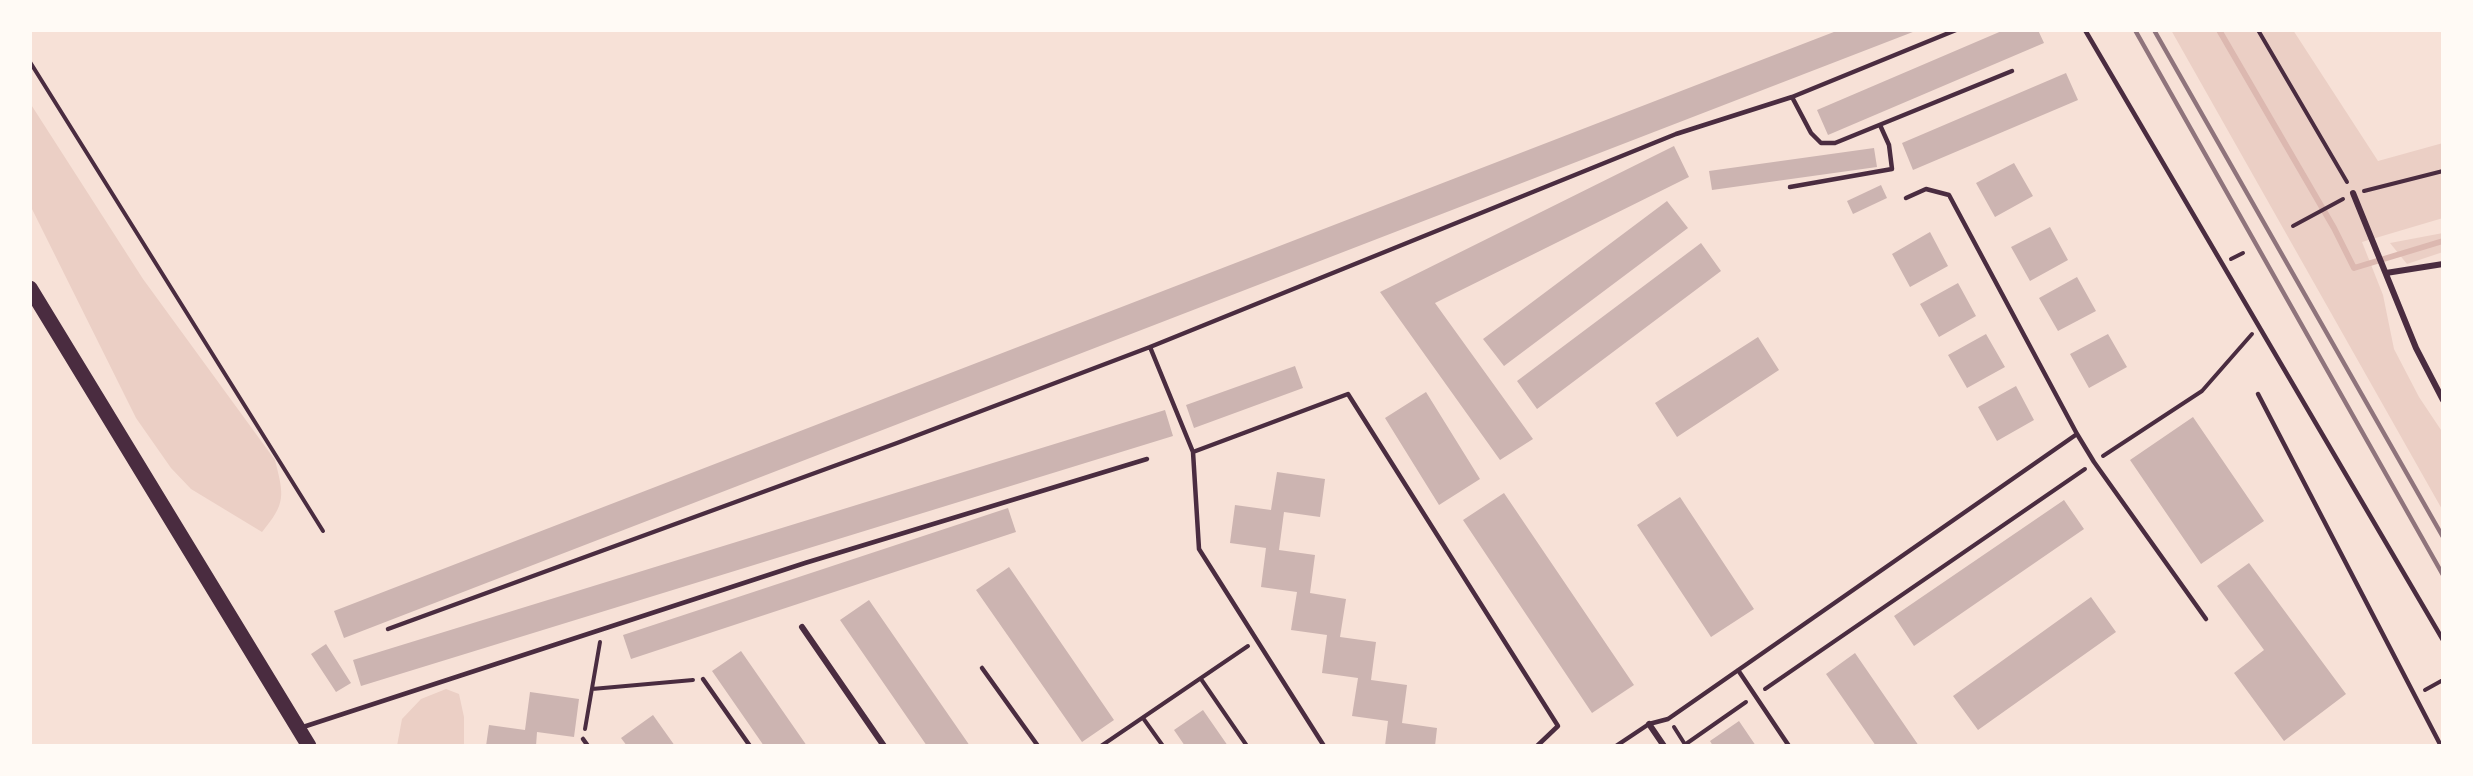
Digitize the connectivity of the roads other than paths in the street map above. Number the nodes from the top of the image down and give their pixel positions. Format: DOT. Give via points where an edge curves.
graph roads {
  1 [pos="1956,30"];
  2 [pos="2085,30"];
  3 [pos="2012,71"];
  4 [pos="1792,97"];
  5 [pos="1880,125"];
  6 [pos="1790,187"];
  7 [pos="2353,194"];
  8 [pos="1906,198"];
  9 [pos="2443,264"];
  10 [pos="2386,273"];
  11 [pos="30,288"];
  12 [pos="1150,347"];
  13 [pos="2258,394"];
  14 [pos="2443,400"];
  15 [pos="2077,434"];
  16 [pos="1192,452"];
  17 [pos="1147,459"];
  18 [pos="2206,619"];
  19 [pos="802,627"];
  20 [pos="388,629"];
  21 [pos="2443,640"];
  22 [pos="982,668"];
  23 [pos="1738,670"];
  24 [pos="703,679"];
  25 [pos="1649,724"];
  26 [pos="298,729"];
  27 [pos="584,739"];
  28 [pos="309,746"];
  29 [pos="588,746"];
  30 [pos="750,746"];
  31 [pos="884,746"];
  32 [pos="1038,746"];
  33 [pos="1324,746"];
  34 [pos="1537,746"];
  35 [pos="1616,746"];
  36 [pos="1664,746"];
  37 [pos="1789,746"];
  38 [pos="2441,746"];
  1 -- 4 [label="lane"];
  2 -- 21 [label="lane"];
  3 -- 5 [label="lane"];
  4 -- 5 [label="lane" via="1811,133 1821,143 1835,143"];
  4 -- 12 [label="lane" via="1676,135"];
  5 -- 6 [label="lane" via="1889,145 1892,169"];
  7 -- 10 [label="street"];
  8 -- 15 [label="lane" via="1926,189 1949,195"];
  9 -- 10 [label="street"];
  10 -- 14 [label="street" via="2416,348"];
  11 -- 26 [label="main road"];
  12 -- 16 [label="lane"];
  12 -- 20 [label="lane"];
  13 -- 38 [label="lane"];
  15 -- 18 [label="lane"];
  15 -- 23 [label="lane"];
  16 -- 33 [label="lane" via="1199,549"];
  16 -- 34 [label="lane" via="1348,394 1558,726"];
  17 -- 26 [label="lane" via="805,563"];
  19 -- 31 [label="street"];
  22 -- 32 [label="lane"];
  23 -- 25 [label="lane" via="1668,719"];
  23 -- 37 [label="lane"];
  24 -- 30 [label="lane"];
  25 -- 35 [label="lane"];
  25 -- 36 [label="street"];
  26 -- 28 [label="main road"];
  27 -- 29 [label="lane"];
}
